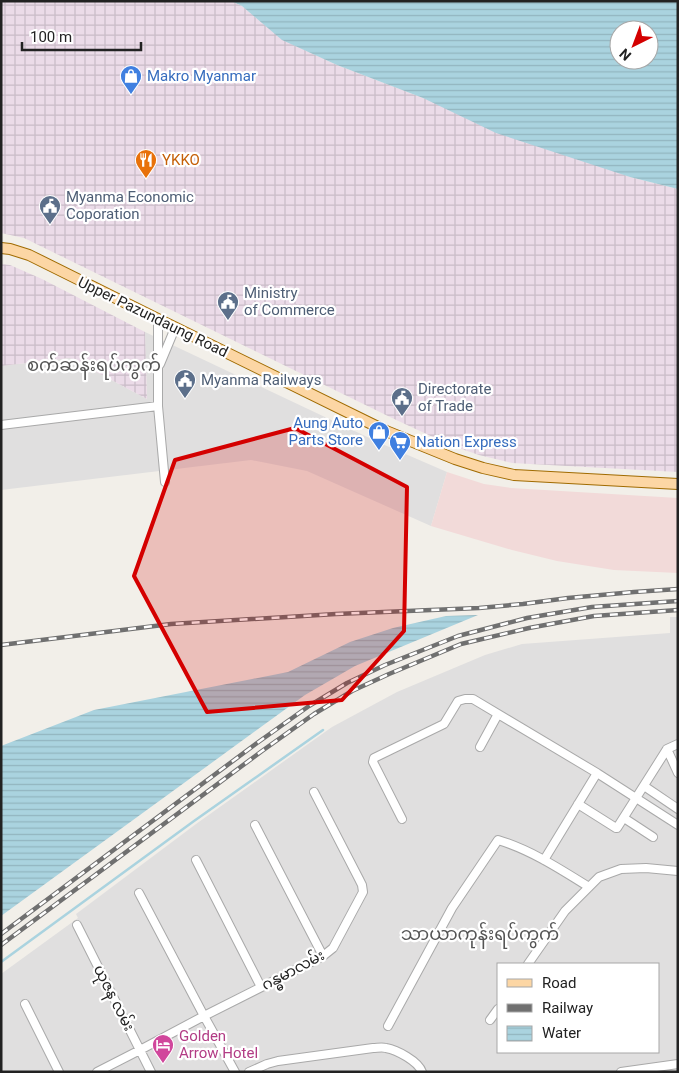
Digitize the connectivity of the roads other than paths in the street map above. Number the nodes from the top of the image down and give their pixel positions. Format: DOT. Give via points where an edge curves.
graph roads {
  1 [pos="1,248"];
  2 [pos="158,319"];
  3 [pos="175,328"];
  4 [pos="158,368"];
  5 [pos="158,406"];
  6 [pos="1,425"];
  7 [pos="165,482"];
  8 [pos="678,484"];
  9 [pos="498,714"];
  10 [pos="678,744"];
  11 [pos="480,747"];
  12 [pos="667,749"];
  13 [pos="597,773"];
  14 [pos="678,773"];
  15 [pos="644,786"];
  16 [pos="314,792"];
  17 [pos="636,798"];
  18 [pos="578,804"];
  19 [pos="678,809"];
  20 [pos="624,818"];
  21 [pos="402,819"];
  22 [pos="255,825"];
  23 [pos="678,825"];
  24 [pos="653,837"];
  25 [pos="196,860"];
  26 [pos="544,860"];
  27 [pos="678,871"];
  28 [pos="589,887"];
  29 [pos="139,892"];
  30 [pos="77,925"];
  31 [pos="323,956"];
  32 [pos="529,963"];
  33 [pos="261,987"];
  34 [pos="25,1004"];
  35 [pos="497,1010"];
  36 [pos="204,1016"];
  37 [pos="490,1020"];
  38 [pos="388,1026"];
  39 [pos="140,1050"];
  40 [pos="678,1064"];
  41 [pos="422,1070"];
  42 [pos="59,1072"];
  43 [pos="97,1072"];
  44 [pos="151,1072"];
  45 [pos="235,1072"];
  46 [pos="249,1072"];
  47 [pos="621,1072"];
  1 -- 2 [label="main road, Upper Pazundaung Road" via="29,255"];
  2 -- 3 [label="main road, Upper Pazundaung Road"];
  2 -- 4 [label="street"];
  3 -- 4 [label="street"];
  3 -- 8 [label="main road, Upper Pazundaung Road" via="386,431 483,468 514,475"];
  4 -- 5 [label="street"];
  5 -- 6 [label="street"];
  5 -- 7 [label="street"];
  9 -- 11 [label="street"];
  9 -- 13 [label="street"];
  9 -- 21 [label="street" via="473,700 458,701 444,724 374,758 373,762"];
  10 -- 12 [label="street"];
  12 -- 14 [label="street"];
  12 -- 15 [label="street"];
  13 -- 17 [label="street"];
  13 -- 18 [label="street"];
  15 -- 17 [label="street"];
  15 -- 19 [label="street"];
  16 -- 31 [label="street, ဂန္ဓမာလမ်း" via="363,892 333,948"];
  17 -- 20 [label="street"];
  17 -- 23 [label="street"];
  18 -- 20 [label="street" via="616,828"];
  18 -- 26 [label="street"];
  20 -- 24 [label="street"];
  22 -- 31 [label="street"];
  25 -- 33 [label="street"];
  26 -- 28 [label="street"];
  26 -- 38 [label="street" via="498,840 452,908"];
  27 -- 28 [label="street" via="621,869 599,877"];
  28 -- 32 [label="street" via="565,911"];
  29 -- 36 [label="street"];
  30 -- 39 [label="street, ယုဇန လမ်း"];
  31 -- 33 [label="street, ဂန္ဓမာလမ်း"];
  33 -- 36 [label="street, ဂန္ဓမာလမ်း"];
  34 -- 42 [label="street"];
  35 -- 37 [label="street"];
  36 -- 39 [label="street, ဂန္ဓမာလမ်း"];
  36 -- 45 [label="street"];
  39 -- 43 [label="street, ဂန္ဓမာလမ်း"];
  39 -- 44 [label="street, ယုဇန လမ်း"];
  40 -- 47 [label="street"];
  41 -- 46 [label="street" via="405,1056 385,1047 278,1061"];
}
